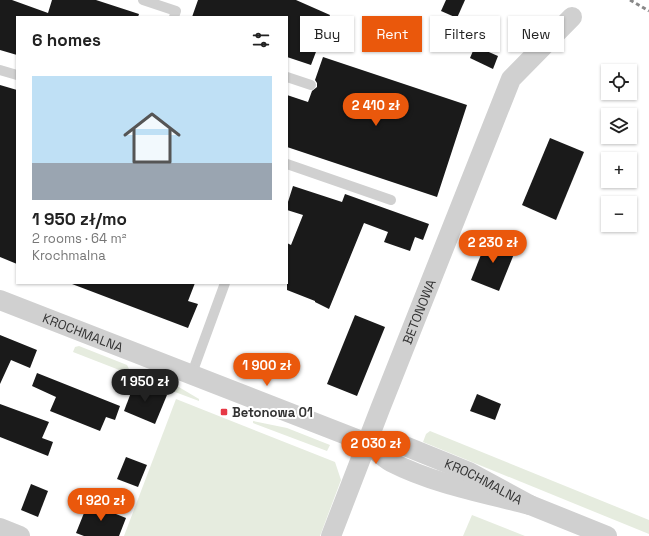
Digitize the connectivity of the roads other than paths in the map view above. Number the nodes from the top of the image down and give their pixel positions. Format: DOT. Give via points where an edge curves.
graph roads {
  1 [pos="143,0"];
  2 [pos="166,0"];
  3 [pos="175,14"];
  4 [pos="572,17"];
  5 [pos="0,70"];
  6 [pos="16,75"];
  7 [pos="288,77"];
  8 [pos="311,86"];
  9 [pos="288,164"];
  10 [pos="391,200"];
  11 [pos="225,284"];
  12 [pos="0,300"];
  13 [pos="191,376"];
  14 [pos="367,443"];
  15 [pos="0,528"];
  16 [pos="20,536"];
  17 [pos="331,536"];
  18 [pos="607,536"];
  1 -- 3 [label="lane"];
  2 -- 3 [label="lane"];
  4 -- 14 [label="street, BETONOWA" via="511,79"];
  5 -- 6 [label="lane"];
  7 -- 8 [label="lane"];
  9 -- 10 [label="lane"];
  11 -- 13 [label="lane"];
  12 -- 13 [label="street, KROCHMALNA"];
  13 -- 14 [label="street, KROCHMALNA"];
  14 -- 17 [label="street, BETONOWA"];
  14 -- 18 [label="street, KROCHMALNA" via="395,442 470,472 530,505"];
  15 -- 16 [label="street"];
}
